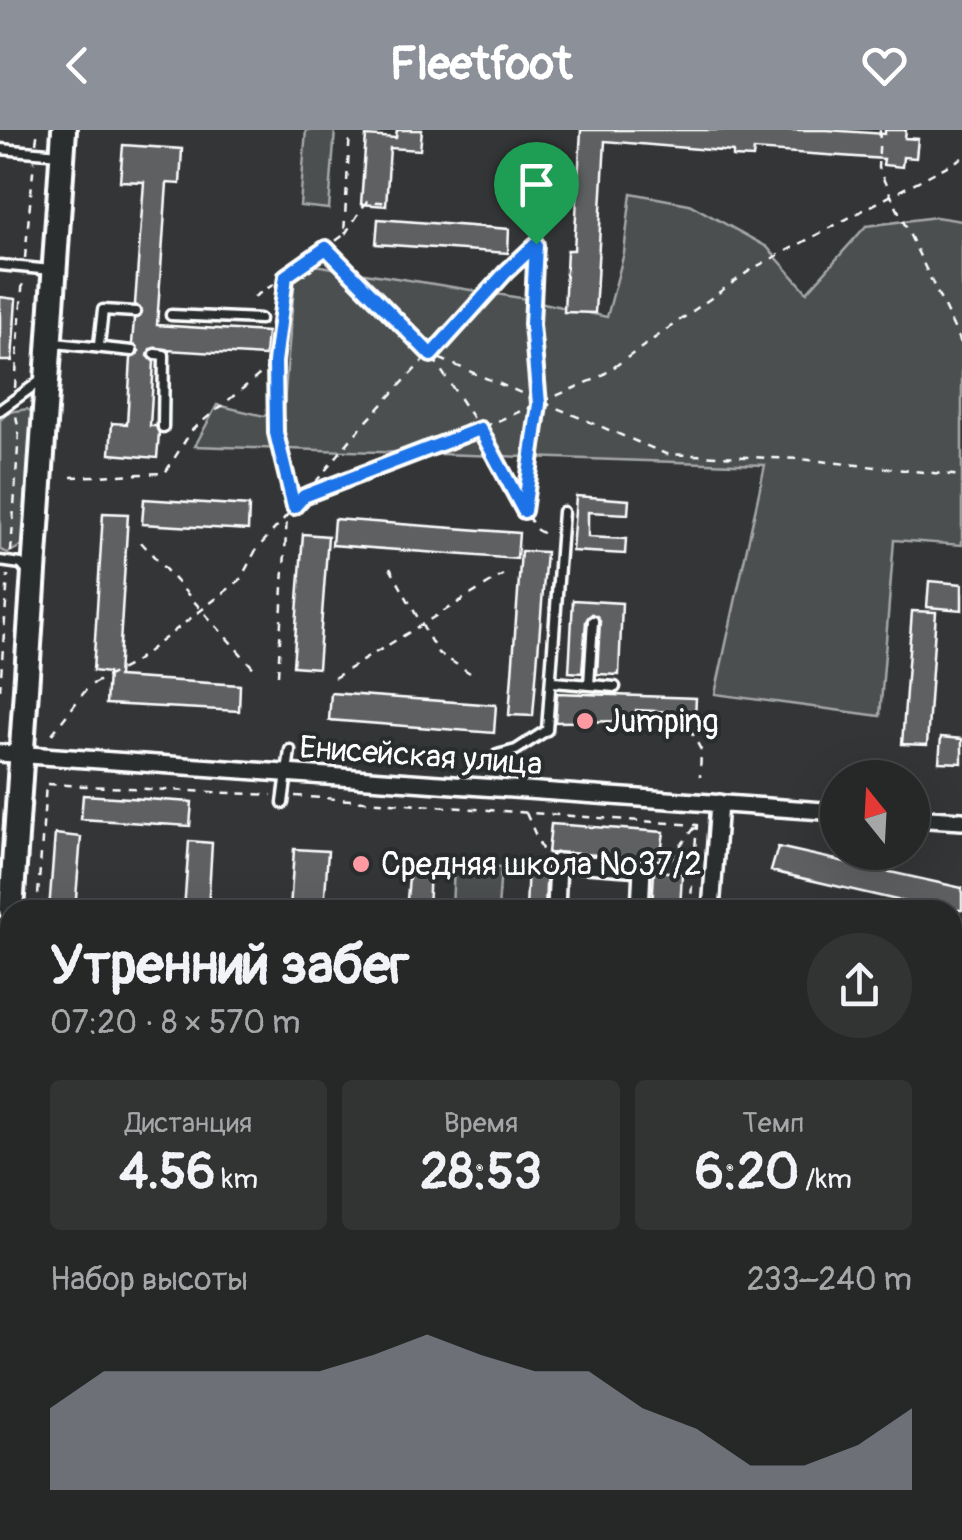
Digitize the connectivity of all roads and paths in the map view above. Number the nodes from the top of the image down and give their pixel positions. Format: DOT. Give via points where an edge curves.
graph roads {
  1 [pos="38,130"];
  2 [pos="64,130"];
  3 [pos="350,130"];
  4 [pos="880,130"];
  5 [pos="0,148"];
  6 [pos="35,152"];
  7 [pos="62,154"];
  8 [pos="962,158"];
  9 [pos="891,194"];
  10 [pos="391,203"];
  11 [pos="344,235"];
  12 [pos="326,248"];
  13 [pos="0,265"];
  14 [pos="24,267"];
  15 [pos="55,270"];
  16 [pos="286,276"];
  17 [pos="254,297"];
  18 [pos="135,312"];
  19 [pos="171,315"];
  20 [pos="260,319"];
  21 [pos="100,345"];
  22 [pos="962,345"];
  23 [pos="50,351"];
  24 [pos="132,351"];
  25 [pos="155,354"];
  26 [pos="431,355"];
  27 [pos="275,362"];
  28 [pos="15,401"];
  29 [pos="539,404"];
  30 [pos="0,410"];
  31 [pos="163,427"];
  32 [pos="480,429"];
  33 [pos="962,476"];
  34 [pos="71,477"];
  35 [pos="304,496"];
  36 [pos="294,507"];
  37 [pos="524,511"];
  38 [pos="563,512"];
  39 [pos="287,515"];
  40 [pos="546,535"];
  41 [pos="141,542"];
  42 [pos="3,559"];
  43 [pos="390,568"];
  44 [pos="503,575"];
  45 [pos="34,578"];
  46 [pos="203,609"];
  47 [pos="592,621"];
  48 [pos="422,625"];
  49 [pos="258,673"];
  50 [pos="470,674"];
  51 [pos="278,675"];
  52 [pos="334,678"];
  53 [pos="553,682"];
  54 [pos="589,684"];
  55 [pos="614,687"];
  56 [pos="0,690"];
  57 [pos="674,727"];
  58 [pos="52,734"];
  59 [pos="290,750"];
  60 [pos="11,753"];
  61 [pos="497,755"];
  62 [pos="287,772"];
  63 [pos="700,777"];
  64 [pos="283,800"];
  65 [pos="720,803"];
  66 [pos="820,811"];
  67 [pos="526,813"];
  68 [pos="930,819"];
  69 [pos="962,821"];
  70 [pos="697,825"];
  71 [pos="558,862"];
  72 [pos="642,868"];
  73 [pos="12,900"];
  74 [pos="38,900"];
  75 [pos="556,900"];
  76 [pos="640,900"];
  77 [pos="691,900"];
  78 [pos="712,900"];
  1 -- 6 [label="path"];
  2 -- 7 [label="street"];
  3 -- 11 [label="path"];
  4 -- 9 [label="path" via="878,168"];
  5 -- 6 [label="lane"];
  6 -- 7 [label="lane"];
  6 -- 14 [label="path"];
  7 -- 15 [label="street"];
  8 -- 9 [label="path"];
  9 -- 22 [label="path"];
  9 -- 29 [label="path" via="752,268 600,377"];
  10 -- 11 [label="path" via="367,201"];
  11 -- 12 [label="path"];
  12 -- 16 [label="path"];
  12 -- 26 [label="path"];
  13 -- 14 [label="lane"];
  14 -- 15 [label="lane"];
  14 -- 28 [label="path"];
  15 -- 23 [label="street"];
  16 -- 17 [label="path"];
  16 -- 27 [label="path"];
  18 -- 21 [label="lane" via="103,310"];
  19 -- 20 [label="lane"];
  21 -- 23 [label="lane"];
  21 -- 24 [label="lane"];
  23 -- 28 [label="lane" via="41,380"];
  23 -- 45 [label="street"];
  25 -- 31 [label="lane" via="164,355"];
  26 -- 29 [label="path"];
  26 -- 29 [label="path" via="536,244 532,324"];
  26 -- 32 [label="path"];
  26 -- 35 [label="path"];
  27 -- 34 [label="path" via="192,430 165,473"];
  27 -- 36 [label="path" via="276,433"];
  28 -- 30 [label="lane"];
  28 -- 42 [label="path" via="19,432"];
  29 -- 32 [label="path"];
  29 -- 33 [label="path" via="666,454"];
  29 -- 37 [label="path"];
  32 -- 35 [label="path"];
  32 -- 37 [label="path"];
  35 -- 36 [label="path"];
  36 -- 39 [label="path"];
  37 -- 40 [label="path"];
  38 -- 53 [label="lane"];
  39 -- 46 [label="path" via="240,580"];
  39 -- 51 [label="path"];
  41 -- 46 [label="path"];
  42 -- 45 [label="lane" via="22,564"];
  42 -- 56 [label="path"];
  43 -- 48 [label="path"];
  44 -- 48 [label="path"];
  45 -- 60 [label="street"];
  46 -- 49 [label="path"];
  46 -- 58 [label="path" via="133,663 89,686"];
  47 -- 54 [label="lane"];
  48 -- 50 [label="path" via="437,652"];
  48 -- 52 [label="path"];
  53 -- 54 [label="lane"];
  53 -- 61 [label="lane" via="547,730"];
  54 -- 55 [label="lane"];
  57 -- 63 [label="path" via="690,728 701,750"];
  59 -- 62 [label="lane"];
  60 -- 62 [label="street, Енисейская улица"];
  60 -- 73 [label="street"];
  62 -- 64 [label="lane"];
  62 -- 65 [label="street, Енисейская улица"];
  64 -- 67 [label="path"];
  64 -- 74 [label="path" via="46,784"];
  65 -- 66 [label="street, Енисейская улица"];
  65 -- 78 [label="street"];
  67 -- 70 [label="path"];
  67 -- 71 [label="path" via="542,853"];
  68 -- 69 [label="street"];
  70 -- 72 [label="path" via="665,866"];
  70 -- 77 [label="path"];
  71 -- 72 [label="street"];
  71 -- 75 [label="street"];
  72 -- 76 [label="street"];
}
